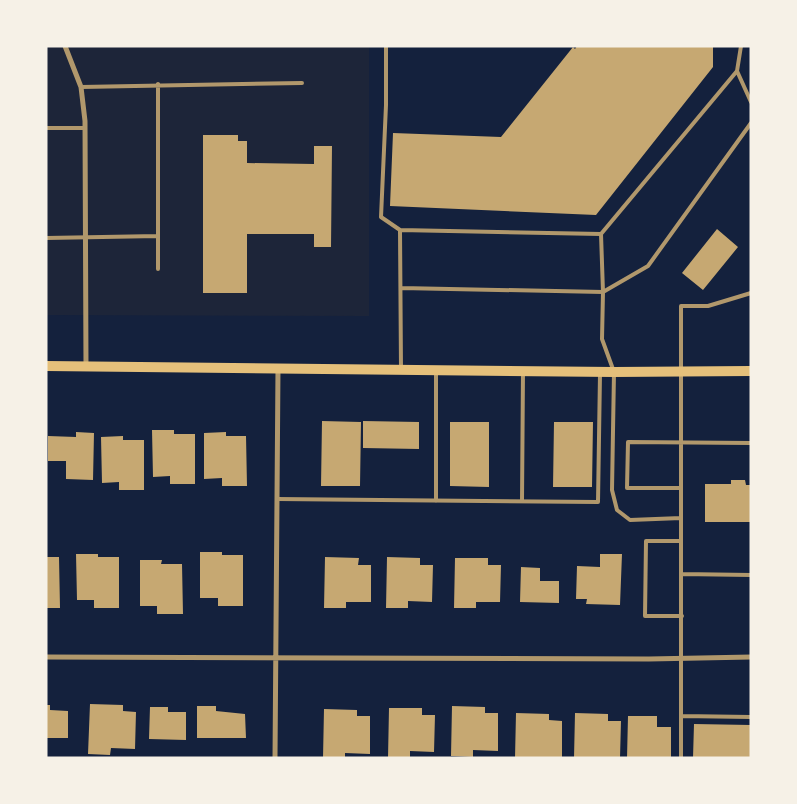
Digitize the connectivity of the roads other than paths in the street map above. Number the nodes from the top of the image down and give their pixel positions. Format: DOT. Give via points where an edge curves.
graph roads {
  1 [pos="64,46"];
  2 [pos="386,46"];
  3 [pos="741,46"];
  4 [pos="737,70"];
  5 [pos="302,83"];
  6 [pos="158,84"];
  7 [pos="81,87"];
  8 [pos="751,102"];
  9 [pos="751,123"];
  10 [pos="46,128"];
  11 [pos="85,128"];
  12 [pos="400,230"];
  13 [pos="601,234"];
  14 [pos="158,236"];
  15 [pos="46,238"];
  16 [pos="86,238"];
  17 [pos="158,269"];
  18 [pos="401,288"];
  19 [pos="603,292"];
  20 [pos="751,293"];
  21 [pos="46,366"];
  22 [pos="86,366"];
  23 [pos="278,368"];
  24 [pos="401,369"];
  25 [pos="436,369"];
  26 [pos="523,370"];
  27 [pos="600,371"];
  28 [pos="681,371"];
  29 [pos="751,371"];
  30 [pos="614,372"];
  31 [pos="681,441"];
  32 [pos="751,443"];
  33 [pos="681,488"];
  34 [pos="277,499"];
  35 [pos="436,500"];
  36 [pos="522,501"];
  37 [pos="681,518"];
  38 [pos="681,541"];
  39 [pos="681,574"];
  40 [pos="751,575"];
  41 [pos="682,616"];
  42 [pos="46,657"];
  43 [pos="275,657"];
  44 [pos="751,657"];
  45 [pos="681,658"];
  46 [pos="681,716"];
  47 [pos="751,717"];
  48 [pos="275,758"];
  49 [pos="681,758"];
  1 -- 7 [label="street"];
  2 -- 12 [label="lane" via="381,217"];
  3 -- 4 [label="lane"];
  4 -- 8 [label="lane"];
  4 -- 13 [label="lane"];
  5 -- 6 [label="lane"];
  6 -- 7 [label="lane"];
  6 -- 14 [label="lane"];
  7 -- 11 [label="street"];
  9 -- 19 [label="lane" via="648,266"];
  10 -- 11 [label="lane"];
  11 -- 16 [label="street"];
  12 -- 13 [label="lane"];
  12 -- 18 [label="lane"];
  13 -- 19 [label="lane"];
  14 -- 16 [label="lane"];
  14 -- 17 [label="lane"];
  15 -- 16 [label="lane"];
  16 -- 22 [label="street"];
  18 -- 19 [label="lane"];
  18 -- 24 [label="lane"];
  19 -- 30 [label="lane" via="602,339"];
  20 -- 28 [label="lane" via="708,306 681,306"];
  21 -- 22 [label="main road"];
  22 -- 23 [label="main road"];
  23 -- 24 [label="main road"];
  23 -- 34 [label="street"];
  24 -- 25 [label="main road"];
  25 -- 26 [label="main road"];
  25 -- 35 [label="lane"];
  26 -- 27 [label="main road"];
  26 -- 36 [label="lane"];
  27 -- 30 [label="main road"];
  27 -- 36 [label="lane" via="598,502"];
  28 -- 29 [label="main road"];
  28 -- 30 [label="main road"];
  28 -- 31 [label="lane"];
  30 -- 37 [label="lane" via="612,490 617,510 630,520"];
  31 -- 32 [label="lane"];
  31 -- 33 [label="lane"];
  31 -- 33 [label="lane" via="628,442 627,488"];
  33 -- 37 [label="lane"];
  34 -- 35 [label="lane"];
  34 -- 43 [label="street"];
  35 -- 36 [label="lane"];
  37 -- 38 [label="lane"];
  38 -- 39 [label="lane"];
  38 -- 41 [label="lane" via="646,541 645,616"];
  39 -- 40 [label="lane"];
  39 -- 41 [label="lane"];
  41 -- 45 [label="lane"];
  42 -- 43 [label="street"];
  43 -- 45 [label="street"];
  43 -- 48 [label="street"];
  44 -- 45 [label="street"];
  45 -- 46 [label="lane"];
  46 -- 47 [label="lane"];
  46 -- 49 [label="lane"];
}
